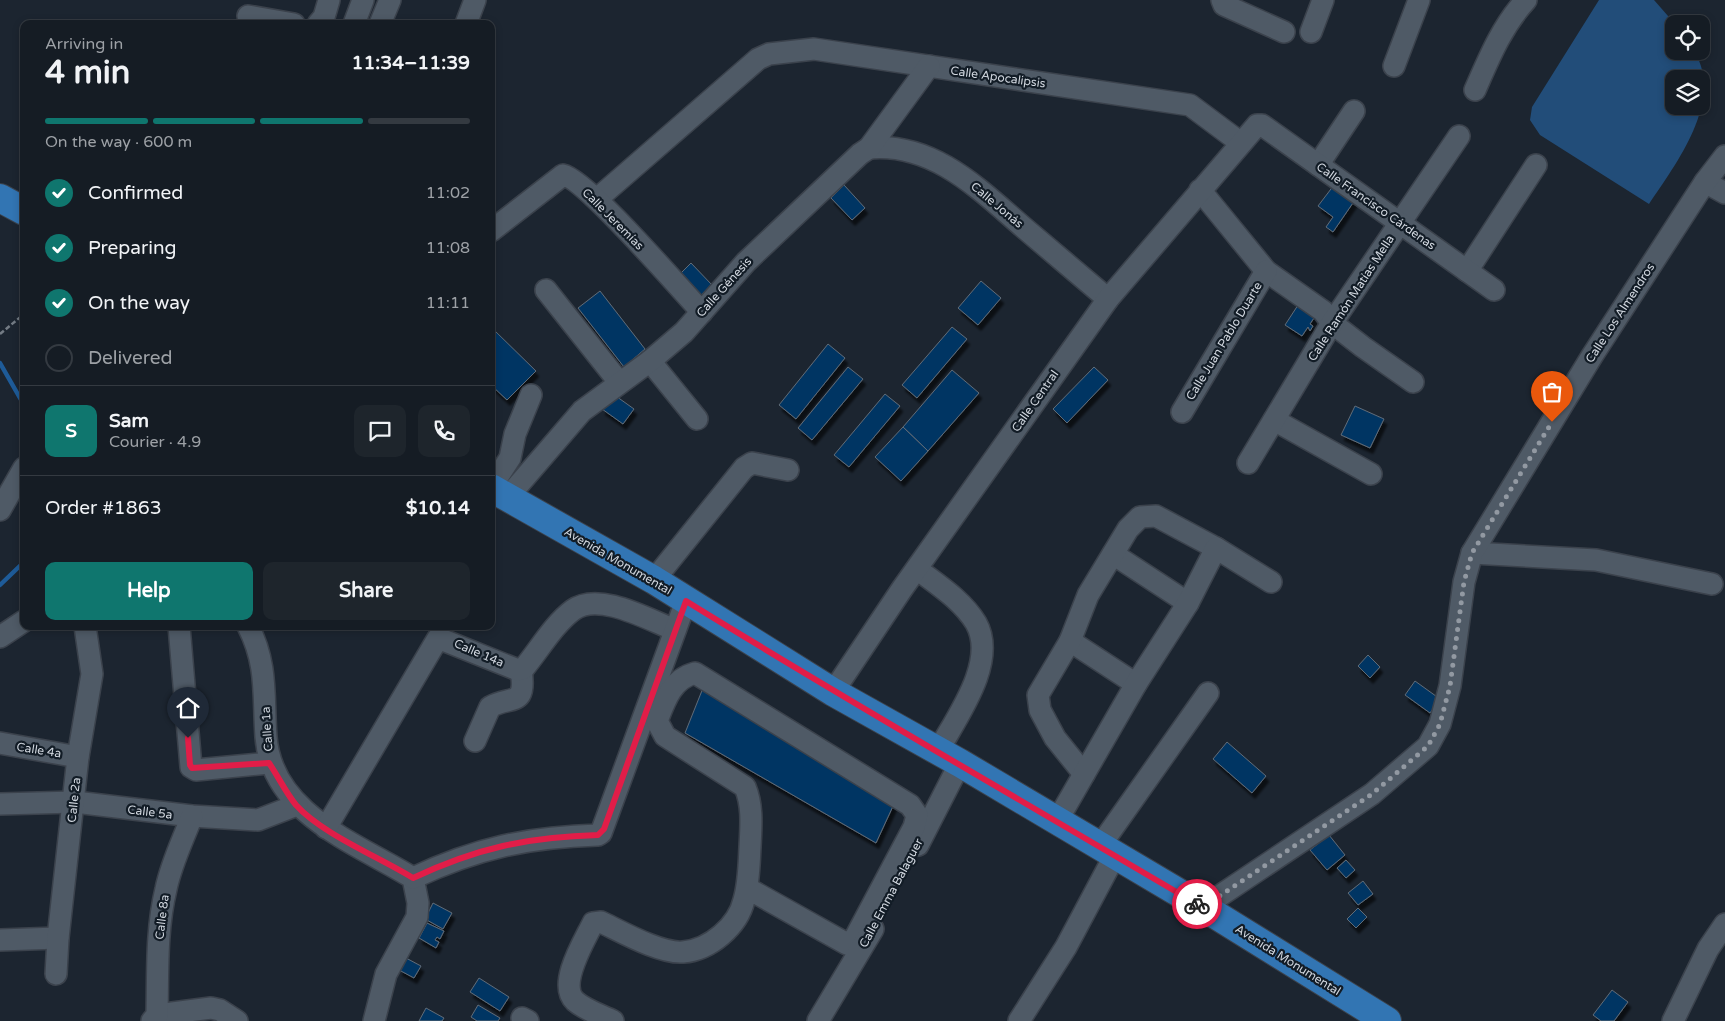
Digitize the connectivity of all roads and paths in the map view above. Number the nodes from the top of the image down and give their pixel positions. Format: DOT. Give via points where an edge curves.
graph roads {
  1 [pos="329,0"];
  2 [pos="363,0"];
  3 [pos="390,0"];
  4 [pos="474,0"];
  5 [pos="1222,0"];
  6 [pos="1323,0"];
  7 [pos="1419,0"];
  8 [pos="1526,0"];
  9 [pos="249,13"];
  10 [pos="278,20"];
  11 [pos="321,20"];
  12 [pos="356,20"];
  13 [pos="382,20"];
  14 [pos="467,20"];
  15 [pos="1284,32"];
  16 [pos="1311,32"];
  17 [pos="930,66"];
  18 [pos="1394,66"];
  19 [pos="1475,90"];
  20 [pos="1354,111"];
  21 [pos="1257,124"];
  22 [pos="1460,136"];
  23 [pos="1241,143"];
  24 [pos="870,148"];
  25 [pos="1725,156"];
  26 [pos="1318,165"];
  27 [pos="1536,165"];
  28 [pos="1705,182"];
  29 [pos="1200,190"];
  30 [pos="1725,193"];
  31 [pos="0,198"];
  32 [pos="597,199"];
  33 [pos="20,209"];
  34 [pos="1400,224"];
  35 [pos="495,228"];
  36 [pos="1467,270"];
  37 [pos="1266,271"];
  38 [pos="546,290"];
  39 [pos="1494,290"];
  40 [pos="1108,299"];
  41 [pos="702,312"];
  42 [pos="20,317"];
  43 [pos="1332,323"];
  44 [pos="1,333"];
  45 [pos="650,361"];
  46 [pos="619,382"];
  47 [pos="1413,382"];
  48 [pos="531,395"];
  49 [pos="1182,412"];
  50 [pos="697,420"];
  51 [pos="1274,420"];
  52 [pos="1248,463"];
  53 [pos="788,470"];
  54 [pos="1371,474"];
  55 [pos="20,475"];
  56 [pos="497,491"];
  57 [pos="0,510"];
  58 [pos="1216,548"];
  59 [pos="1472,553"];
  60 [pos="1113,554"];
  61 [pos="917,569"];
  62 [pos="654,580"];
  63 [pos="1271,582"];
  64 [pos="1712,584"];
  65 [pos="686,601"];
  66 [pos="1188,603"];
  67 [pos="20,624"];
  68 [pos="86,630"];
  69 [pos="179,630"];
  70 [pos="250,630"];
  71 [pos="675,630"];
  72 [pos="0,637"];
  73 [pos="1070,642"];
  74 [pos="521,670"];
  75 [pos="1136,684"];
  76 [pos="833,692"];
  77 [pos="1208,694"];
  78 [pos="476,741"];
  79 [pos="0,743"];
  80 [pos="78,757"];
  81 [pos="949,757"];
  82 [pos="269,763"];
  83 [pos="1084,774"];
  84 [pos="75,802"];
  85 [pos="0,804"];
  86 [pos="296,805"];
  87 [pos="192,816"];
  88 [pos="1057,821"];
  89 [pos="326,828"];
  90 [pos="1108,850"];
  91 [pos="413,878"];
  92 [pos="747,888"];
  93 [pos="1203,907"];
  94 [pos="1725,924"];
  95 [pos="58,938"];
  96 [pos="0,940"];
  97 [pos="56,974"];
  98 [pos="155,1018"];
  99 [pos="237,1021"];
  100 [pos="374,1021"];
  101 [pos="613,1021"];
  102 [pos="818,1021"];
  103 [pos="1019,1021"];
  104 [pos="1387,1021"];
  105 [pos="1673,1021"];
  1 -- 11 [label="street"];
  2 -- 12 [label="street"];
  3 -- 13 [label="street"];
  4 -- 14 [label="street"];
  5 -- 15 [label="street" via="1224,5"];
  6 -- 16 [label="street"];
  7 -- 18 [label="street"];
  8 -- 19 [label="street" via="1492,49"];
  9 -- 10 [label="street"];
  17 -- 23 [label="street, Calle Apocalipsis" via="1190,105"];
  17 -- 24 [label="street, Calle Génesis"];
  17 -- 32 [label="street, Calle Apocalipsis" via="814,49 769,54 747,68"];
  20 -- 26 [label="street"];
  21 -- 23 [label="street, Calle Central"];
  21 -- 26 [label="street, Calle Francisco Cárdenas"];
  22 -- 34 [label="street, Calle Ramón Matías Mella"];
  23 -- 29 [label="street, Calle Central"];
  24 -- 40 [label="street, Calle Jonás" via="910,151 953,170"];
  24 -- 41 [label="street, Calle Génesis" via="746,262"];
  25 -- 28 [label="street, Calle Los Almendros"];
  26 -- 34 [label="street, Calle Francisco Cárdenas"];
  27 -- 36 [label="street"];
  28 -- 30 [label="street"];
  28 -- 59 [label="street, Calle Los Almendros" via="1592,356"];
  29 -- 37 [label="street"];
  29 -- 40 [label="street, Calle Central"];
  31 -- 33 [label="main road"];
  32 -- 35 [label="street, Calle Jeremías" via="569,176 563,175"];
  32 -- 41 [label="street, Calle Jeremías"];
  34 -- 36 [label="street, Calle Francisco Cárdenas"];
  34 -- 43 [label="street, Calle Ramón Matías Mella"];
  36 -- 39 [label="street, Calle Francisco Cárdenas"];
  37 -- 43 [label="street" via="1323,311"];
  37 -- 49 [label="street, Calle Juan Pablo Duarte"];
  38 -- 46 [label="street"];
  40 -- 61 [label="street, Calle Central"];
  41 -- 45 [label="street, Calle Génesis"];
  42 -- 44 [label="path"];
  43 -- 47 [label="street"];
  43 -- 51 [label="street, Calle Ramón Matías Mella"];
  45 -- 46 [label="street, Calle Génesis"];
  45 -- 50 [label="street"];
  46 -- 56 [label="street, Calle Génesis" via="582,411"];
  48 -- 56 [label="street"];
  51 -- 52 [label="street, Calle Ramón Matías Mella"];
  51 -- 54 [label="street"];
  53 -- 62 [label="street" via="752,463 744,468"];
  55 -- 57 [label="street"];
  56 -- 62 [label="main road, Avenida Monumental"];
  58 -- 60 [label="street" via="1156,516 1140,517 1128,529"];
  58 -- 63 [label="street"];
  58 -- 66 [label="street"];
  59 -- 64 [label="street" via="1596,560"];
  59 -- 93 [label="street, Calle Los Almendros" via="1464,582 1450,686 1440,724 1428,746 1372,794"];
  60 -- 66 [label="street"];
  60 -- 73 [label="street" via="1088,595"];
  61 -- 76 [label="street, Calle Central"];
  61 -- 81 [label="street, Calle Emma Balaguer" via="964,608 977,625 982,649 977,679"];
  62 -- 65 [label="main road, Avenida Monumental"];
  65 -- 71 [label="street"];
  65 -- 76 [label="main road, Avenida Monumental"];
  66 -- 75 [label="street"];
  67 -- 72 [label="street"];
  68 -- 80 [label="street, Calle 2a" via="92,674"];
  69 -- 82 [label="street" via="191,767 196,770"];
  70 -- 82 [label="street, Calle 1a" via="260,652 263,671"];
  71 -- 74 [label="street" via="612,605 586,604 574,609 560,622"];
  71 -- 91 [label="street" via="598,835 539,838 491,847"];
  73 -- 75 [label="street"];
  73 -- 83 [label="street" via="1038,695 1040,710 1055,738"];
  74 -- 78 [label="street" via="520,692 511,702 490,707"];
  74 -- 89 [label="street, Calle 14a" via="438,638"];
  75 -- 83 [label="street"];
  76 -- 81 [label="main road, Avenida Monumental"];
  77 -- 90 [label="street"];
  79 -- 80 [label="street, Calle 4a"];
  80 -- 84 [label="street, Calle 2a"];
  81 -- 88 [label="main road, Avenida Monumental"];
  81 -- 102 [label="street, Calle Emma Balaguer" via="879,919"];
  82 -- 86 [label="street, Calle 1a"];
  83 -- 88 [label="street"];
  84 -- 85 [label="street, Calle 5a"];
  84 -- 87 [label="street, Calle 5a"];
  84 -- 95 [label="street, Calle 2a"];
  86 -- 87 [label="street, Calle 5a" via="263,820"];
  86 -- 89 [label="street, Calle 1a"];
  87 -- 98 [label="street, Calle 8a" via="170,873 162,905"];
  88 -- 90 [label="main road, Avenida Monumental"];
  89 -- 91 [label="street, Calle 1a"];
  90 -- 93 [label="main road, Avenida Monumental"];
  90 -- 103 [label="street" via="1066,947"];
  91 -- 100 [label="street" via="418,902 417,917 386,974"];
  92 -- 92 [label="street" via="847,944 855,938 914,827 917,815 910,805 695,673 684,676 666,695 657,721 665,736 745,787 752,816"];
  92 -- 101 [label="street" via="744,903 732,923 712,942 694,950 666,950 601,922 593,923 568,982 570,994 575,1001"];
  93 -- 104 [label="main road, Avenida Monumental"];
  94 -- 105 [label="street" via="1708,949"];
  95 -- 96 [label="street"];
  95 -- 97 [label="street, Calle 2a"];
  98 -- 99 [label="street" via="211,1008"];
}
